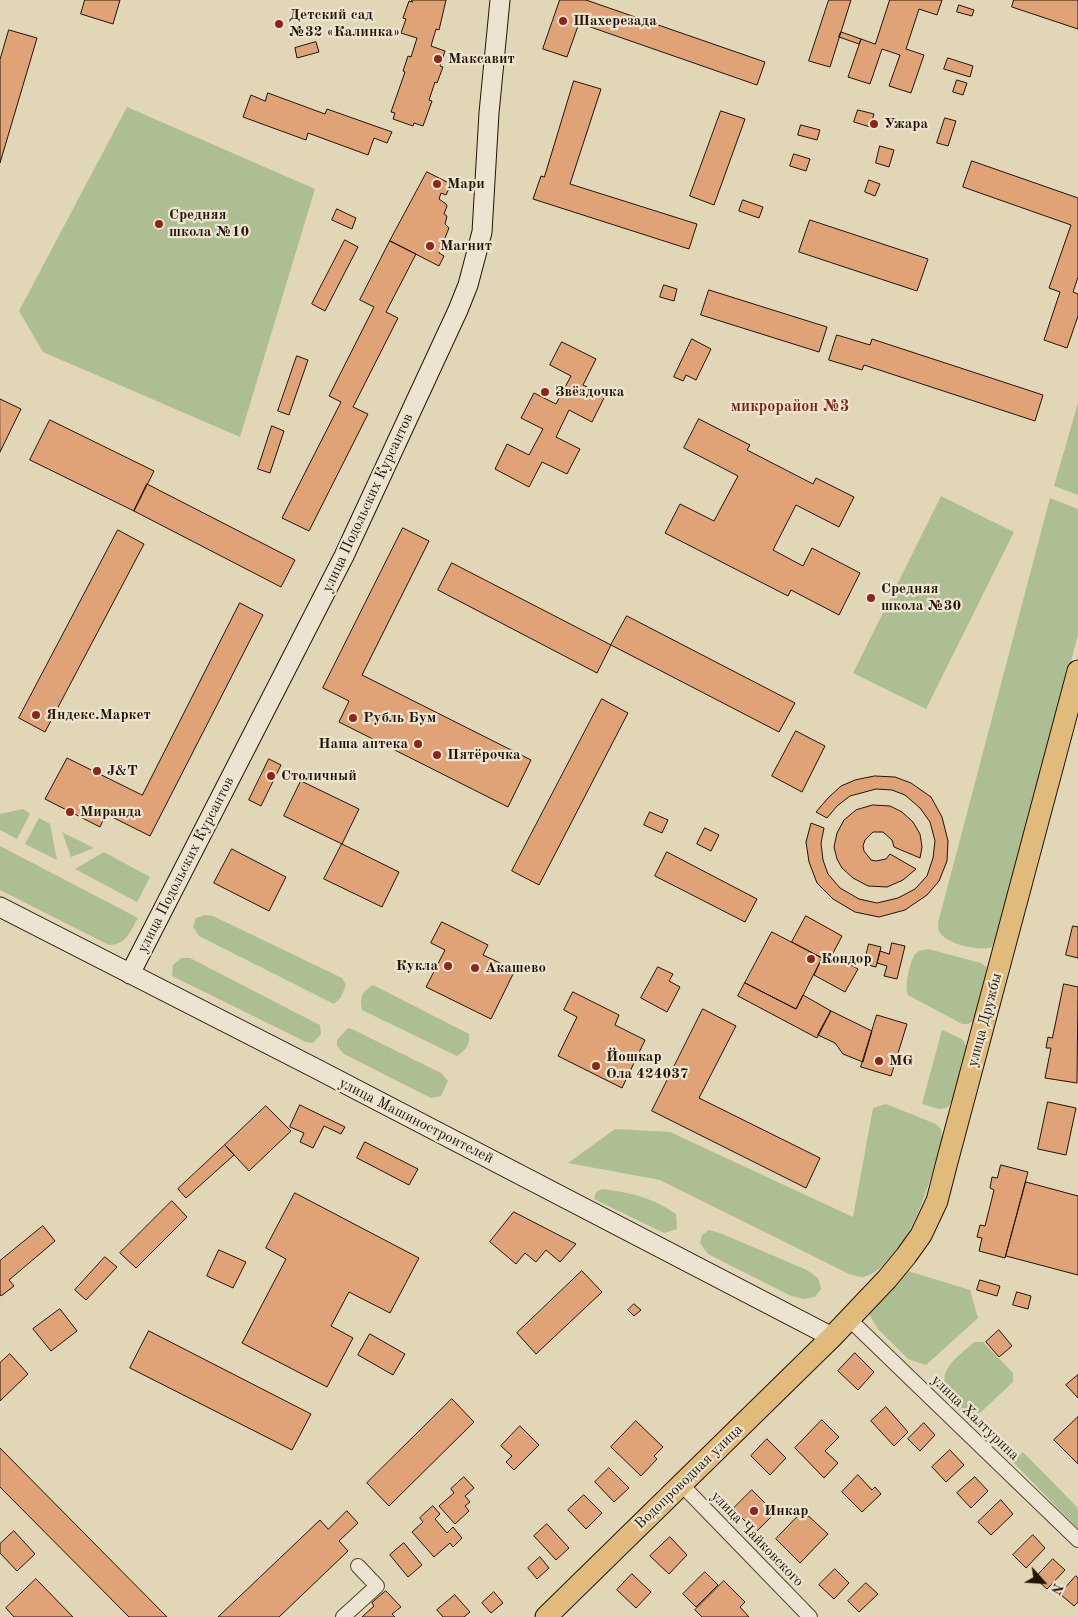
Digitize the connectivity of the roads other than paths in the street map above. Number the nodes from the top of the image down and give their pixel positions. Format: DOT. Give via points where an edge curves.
graph roads {
  1 [pos="500,0"];
  2 [pos="1078,671"];
  3 [pos="0,907"];
  4 [pos="130,974"];
  5 [pos="848,1319"];
  6 [pos="832,1337"];
  7 [pos="681,1484"];
  8 [pos="1078,1540"];
  9 [pos="358,1566"];
  10 [pos="342,1617"];
  11 [pos="546,1617"];
  12 [pos="810,1617"];
  1 -- 4 [label="street, улица Подольских Курсантов" via="489,113 485,209 478,254 468,285 344,556"];
  2 -- 5 [label="main road, улица Дружбы" via="936,1200 921,1235 906,1256"];
  3 -- 4 [label="street, улица Машиностроителей"];
  4 -- 6 [label="street, улица Машиностроителей"];
  5 -- 6 [label="main road, улица Дружбы"];
  5 -- 8 [label="street, улица Халтурина"];
  6 -- 7 [label="main road, Водопроводная улица"];
  7 -- 11 [label="main road, Водопроводная улица"];
  7 -- 12 [label="street, улица Чайковского"];
  9 -- 10 [label="street" via="377,1586"];
}
